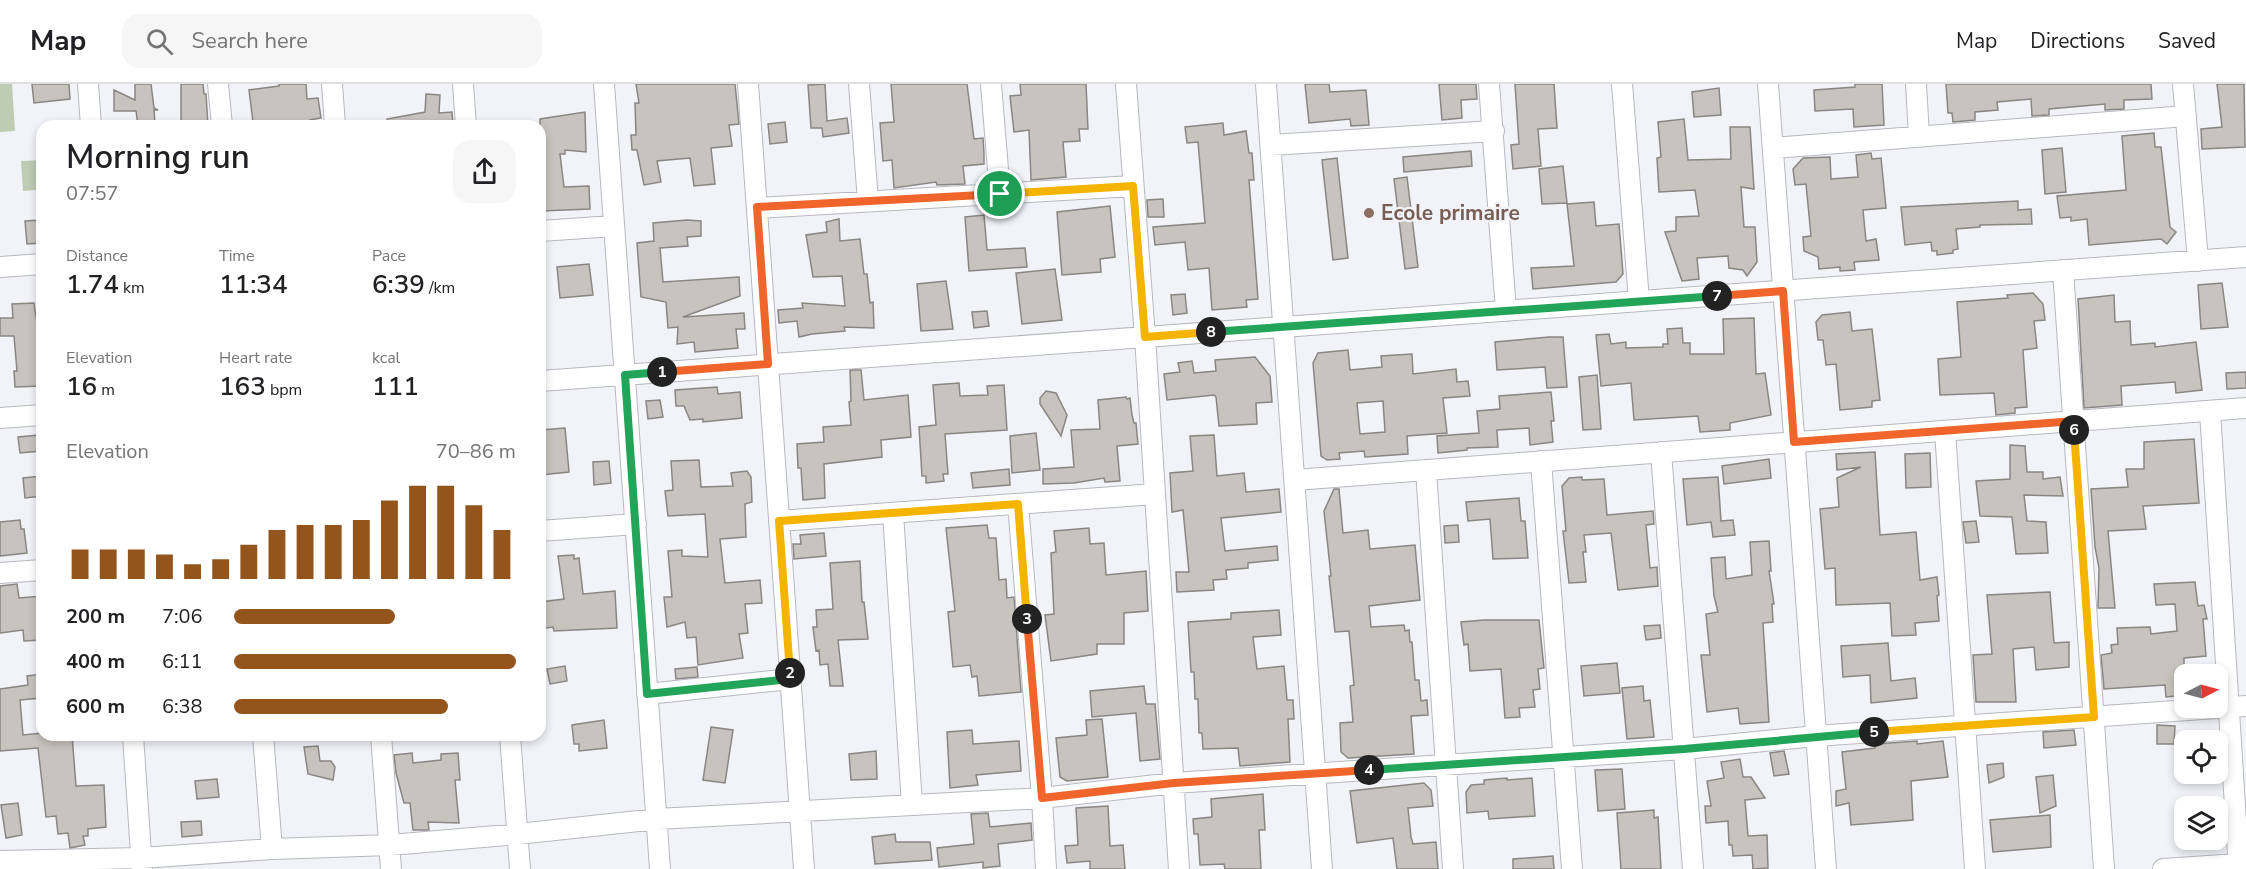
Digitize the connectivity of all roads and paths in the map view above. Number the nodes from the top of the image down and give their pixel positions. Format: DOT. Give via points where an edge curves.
graph roads {
  1 [pos="88,84"];
  2 [pos="218,84"];
  3 [pos="332,84"];
  4 [pos="463,84"];
  5 [pos="604,84"];
  6 [pos="748,84"];
  7 [pos="859,84"];
  8 [pos="992,84"];
  9 [pos="1126,84"];
  10 [pos="1266,84"];
  11 [pos="1489,84"];
  12 [pos="1622,84"];
  13 [pos="1768,84"];
  14 [pos="1916,84"];
  15 [pos="2183,84"];
  16 [pos="2186,116"];
  17 [pos="91,120"];
  18 [pos="221,120"];
  19 [pos="335,120"];
  20 [pos="466,120"];
  21 [pos="1494,131"];
  22 [pos="1919,136"];
  23 [pos="1271,145"];
  24 [pos="1773,148"];
  25 [pos="1133,186"];
  26 [pos="1000,194"];
  27 [pos="868,201"];
  28 [pos="757,207"];
  29 [pos="614,225"];
  30 [pos="546,231"];
  31 [pos="2246,256"];
  32 [pos="2198,261"];
  33 [pos="36,264"];
  34 [pos="0,267"];
  35 [pos="2063,270"];
  36 [pos="1783,291"];
  37 [pos="1639,301"];
  38 [pos="1506,311"];
  39 [pos="1284,327"];
  40 [pos="1145,337"];
  41 [pos="768,364"];
  42 [pos="625,375"];
  43 [pos="546,381"];
  44 [pos="2246,408"];
  45 [pos="2210,411"];
  46 [pos="36,416"];
  47 [pos="0,418"];
  48 [pos="2074,421"];
  49 [pos="1945,431"];
  50 [pos="1794,442"];
  51 [pos="1661,452"];
  52 [pos="1541,461"];
  53 [pos="1426,470"];
  54 [pos="1295,480"];
  55 [pos="1155,494"];
  56 [pos="1018,504"];
  57 [pos="892,513"];
  58 [pos="779,521"];
  59 [pos="636,524"];
  60 [pos="546,531"];
  61 [pos="36,570"];
  62 [pos="0,573"];
  63 [pos="790,679"];
  64 [pos="647,694"];
  65 [pos="2237,707"];
  66 [pos="2094,717"];
  67 [pos="1965,726"];
  68 [pos="1816,736"];
  69 [pos="133,741"];
  70 [pos="263,741"];
  71 [pos="381,741"];
  72 [pos="510,741"];
  73 [pos="1684,749"];
  74 [pos="1564,757"];
  75 [pos="1446,765"];
  76 [pos="1314,773"];
  77 [pos="1174,783"];
  78 [pos="1042,798"];
  79 [pos="912,805"];
  80 [pos="799,811"];
  81 [pos="657,819"];
  82 [pos="518,834"];
  83 [pos="390,845"];
  84 [pos="272,849"];
  85 [pos="0,861"];
  86 [pos="142,864"];
  87 [pos="2238,866"];
  88 [pos="391,869"];
  89 [pos="520,869"];
  90 [pos="660,869"];
  91 [pos="804,869"];
  92 [pos="1046,869"];
  93 [pos="1179,869"];
  94 [pos="1322,869"];
  95 [pos="1453,869"];
  96 [pos="1572,869"];
  97 [pos="1693,869"];
  98 [pos="1826,869"];
  99 [pos="1975,869"];
  100 [pos="2104,869"];
  101 [pos="2163,869"];
  1 -- 17 [label="street"];
  2 -- 18 [label="street"];
  3 -- 19 [label="street"];
  4 -- 20 [label="street"];
  5 -- 29 [label="street"];
  6 -- 28 [label="street"];
  7 -- 27 [label="street"];
  8 -- 26 [label="street"];
  9 -- 25 [label="street"];
  10 -- 23 [label="street"];
  11 -- 21 [label="street"];
  12 -- 37 [label="street"];
  13 -- 24 [label="street"];
  14 -- 22 [label="street"];
  15 -- 16 [label="street"];
  16 -- 22 [label="street"];
  16 -- 32 [label="street"];
  21 -- 23 [label="street"];
  21 -- 38 [label="street"];
  22 -- 24 [label="street"];
  23 -- 39 [label="street"];
  24 -- 36 [label="street"];
  25 -- 26 [label="street"];
  25 -- 40 [label="street"];
  26 -- 27 [label="street"];
  27 -- 28 [label="street"];
  28 -- 41 [label="street"];
  29 -- 30 [label="street"];
  29 -- 42 [label="street"];
  31 -- 32 [label="street"];
  32 -- 35 [label="street"];
  33 -- 34 [label="street"];
  35 -- 36 [label="street"];
  35 -- 48 [label="street"];
  36 -- 37 [label="street"];
  36 -- 50 [label="street"];
  37 -- 38 [label="street"];
  38 -- 39 [label="street"];
  39 -- 40 [label="street"];
  39 -- 54 [label="street"];
  40 -- 41 [label="street"];
  40 -- 55 [label="street"];
  41 -- 42 [label="street"];
  41 -- 58 [label="street"];
  42 -- 43 [label="street"];
  42 -- 59 [label="street"];
  44 -- 45 [label="street"];
  45 -- 48 [label="street"];
  45 -- 65 [label="street"];
  46 -- 47 [label="street"];
  48 -- 49 [label="street"];
  48 -- 66 [label="street"];
  49 -- 50 [label="street"];
  49 -- 67 [label="street"];
  50 -- 51 [label="street"];
  50 -- 68 [label="street"];
  51 -- 52 [label="street"];
  51 -- 73 [label="street"];
  52 -- 53 [label="street"];
  52 -- 74 [label="street"];
  53 -- 54 [label="street"];
  53 -- 75 [label="street"];
  54 -- 76 [label="street"];
  55 -- 56 [label="street"];
  55 -- 77 [label="street"];
  56 -- 57 [label="street"];
  56 -- 78 [label="street"];
  57 -- 58 [label="street"];
  57 -- 79 [label="street"];
  58 -- 63 [label="street"];
  59 -- 60 [label="street"];
  59 -- 64 [label="street"];
  61 -- 62 [label="street"];
  63 -- 64 [label="street"];
  63 -- 80 [label="street"];
  64 -- 81 [label="street"];
  65 -- 66 [label="street"];
  65 -- 87 [label="street"];
  66 -- 67 [label="street"];
  66 -- 100 [label="street"];
  67 -- 68 [label="street"];
  67 -- 99 [label="street"];
  68 -- 73 [label="street"];
  68 -- 98 [label="street"];
  69 -- 86 [label="street"];
  70 -- 84 [label="street"];
  71 -- 83 [label="street"];
  72 -- 82 [label="street"];
  73 -- 74 [label="street"];
  73 -- 97 [label="street"];
  74 -- 75 [label="street"];
  74 -- 96 [label="street"];
  75 -- 76 [label="street"];
  75 -- 95 [label="street"];
  76 -- 77 [label="street"];
  76 -- 94 [label="street"];
  77 -- 78 [label="street"];
  77 -- 93 [label="street"];
  78 -- 79 [label="street"];
  78 -- 92 [label="street"];
  79 -- 80 [label="street"];
  80 -- 81 [label="street"];
  80 -- 91 [label="street"];
  81 -- 82 [label="street"];
  81 -- 90 [label="street"];
  82 -- 83 [label="street"];
  82 -- 89 [label="street"];
  83 -- 84 [label="street"];
  83 -- 88 [label="street"];
  84 -- 86 [label="street"];
  85 -- 86 [label="street"];
  87 -- 101 [label="street"];
}
